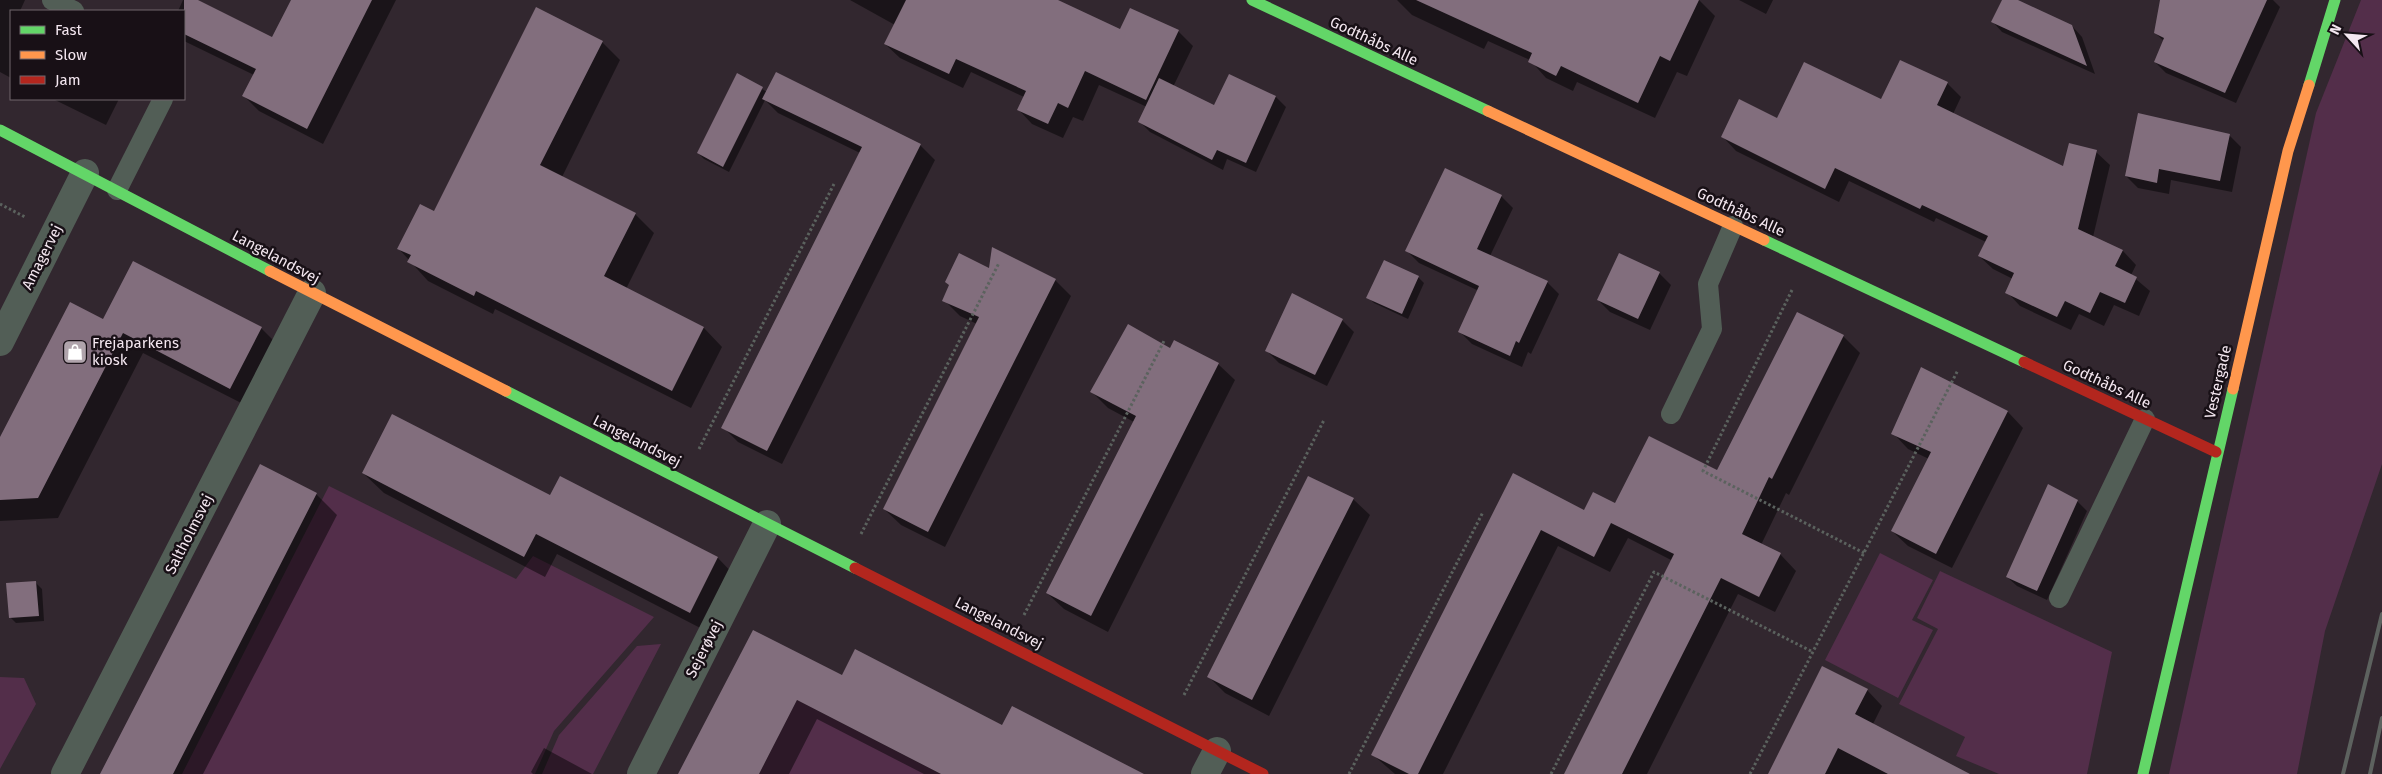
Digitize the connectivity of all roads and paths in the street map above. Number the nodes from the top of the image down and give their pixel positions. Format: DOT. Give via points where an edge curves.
graph roads {
  1 [pos="52,0"];
  2 [pos="1252,0"];
  3 [pos="2335,0"];
  4 [pos="72,10"];
  5 [pos="162,100"];
  6 [pos="0,130"];
  7 [pos="85,173"];
  8 [pos="834,184"];
  9 [pos="117,190"];
  10 [pos="1733,226"];
  11 [pos="1807,260"];
  12 [pos="999,263"];
  13 [pos="312,293"];
  14 [pos="1975,339"];
  15 [pos="1164,341"];
  16 [pos="0,342"];
  17 [pos="1671,414"];
  18 [pos="2145,419"];
  19 [pos="1324,420"];
  20 [pos="2216,452"];
  21 [pos="683,481"];
  22 [pos="1483,512"];
  23 [pos="767,524"];
  24 [pos="1864,553"];
  25 [pos="846,563"];
  26 [pos="2059,598"];
  27 [pos="1009,645"];
  28 [pos="1813,652"];
  29 [pos="1168,726"];
  30 [pos="1211,762"];
  31 [pos="65,774"];
  32 [pos="640,774"];
  33 [pos="1263,774"];
  34 [pos="1349,774"];
  35 [pos="1551,774"];
  36 [pos="1750,774"];
  37 [pos="2143,774"];
  1 -- 4 [label="lane"];
  2 -- 10 [label="street, Godthåbs Alle"];
  3 -- 20 [label="street, Vestergade" via="2288,151"];
  5 -- 9 [label="lane"];
  6 -- 7 [label="street, Langelandsvej"];
  7 -- 9 [label="street, Langelandsvej"];
  7 -- 16 [label="street, Amagervej"];
  8 -- 21 [label="path"];
  9 -- 13 [label="street, Langelandsvej"];
  10 -- 11 [label="street, Godthåbs Alle"];
  10 -- 17 [label="lane" via="1708,284 1712,330"];
  11 -- 14 [label="street, Godthåbs Alle"];
  11 -- 24 [label="path" via="1703,471"];
  12 -- 25 [label="path"];
  13 -- 21 [label="street, Langelandsvej"];
  13 -- 31 [label="street, Saltholmsvej"];
  14 -- 18 [label="street, Godthåbs Alle"];
  14 -- 24 [label="path"];
  15 -- 27 [label="path"];
  18 -- 20 [label="street, Godthåbs Alle"];
  18 -- 26 [label="lane"];
  19 -- 29 [label="path"];
  20 -- 37 [label="street, Vestergade"];
  21 -- 23 [label="street, Langelandsvej"];
  22 -- 34 [label="path"];
  23 -- 25 [label="street, Langelandsvej"];
  23 -- 32 [label="street, Sejerøvej"];
  24 -- 28 [label="path"];
  25 -- 27 [label="street, Langelandsvej"];
  27 -- 29 [label="street, Langelandsvej"];
  28 -- 35 [label="path" via="1654,572"];
  28 -- 36 [label="path"];
  29 -- 30 [label="street, Langelandsvej"];
  30 -- 33 [label="street, Langelandsvej"];
}
